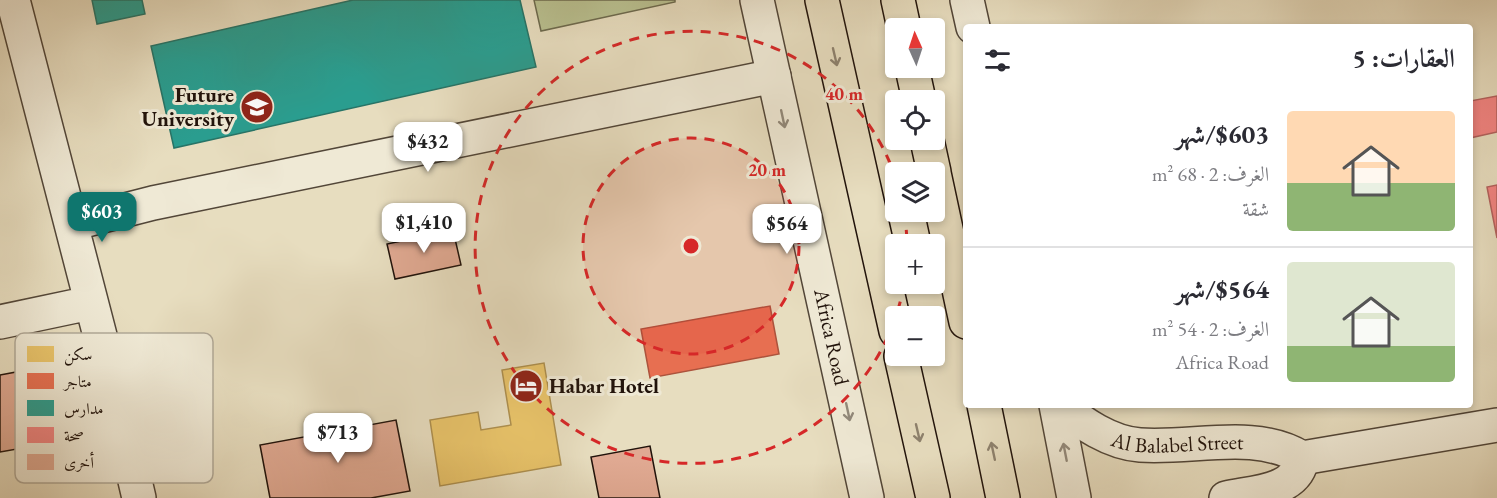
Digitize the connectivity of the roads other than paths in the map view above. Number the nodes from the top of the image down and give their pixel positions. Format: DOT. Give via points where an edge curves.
graph roads {
  1 [pos="13,0"];
  2 [pos="757,0"];
  3 [pos="822,0"];
  4 [pos="898,0"];
  5 [pos="967,0"];
  6 [pos="902,18"];
  7 [pos="972,24"];
  8 [pos="774,76"];
  9 [pos="945,222"];
  10 [pos="71,224"];
  11 [pos="90,303"];
  12 [pos="890,306"];
  13 [pos="963,308"];
  14 [pos="0,322"];
  15 [pos="98,333"];
  16 [pos="903,366"];
  17 [pos="985,408"];
  18 [pos="1059,408"];
  19 [pos="1062,408"];
  20 [pos="1497,425"];
  21 [pos="1302,459"];
  22 [pos="136,483"];
  23 [pos="139,498"];
  24 [pos="867,498"];
  25 [pos="933,498"];
  26 [pos="1003,498"];
  27 [pos="1074,498"];
  28 [pos="1226,498"];
  1 -- 10 [label="street"];
  2 -- 8 [label="street, Africa Road"];
  3 -- 12 [label="highway, one-way"];
  4 -- 6 [label="highway"];
  5 -- 7 [label="street"];
  8 -- 10 [label="street" via="153,203"];
  8 -- 24 [label="street, Africa Road, one-way"];
  9 -- 13 [label="highway"];
  10 -- 11 [label="street"];
  11 -- 14 [label="street"];
  11 -- 15 [label="street"];
  16 -- 25 [label="highway, one-way"];
  26 -- 17 [label="highway, one-way"];
  27 -- 18 [label="street, one-way"];
  19 -- 21 [label="street, Al Balabel Street" via="1102,434 1138,446 1259,443 1288,450"];
  20 -- 21 [label="street"];
  21 -- 28 [label="street" via="1301,469 1290,483"];
  22 -- 23 [label="street"];
}
